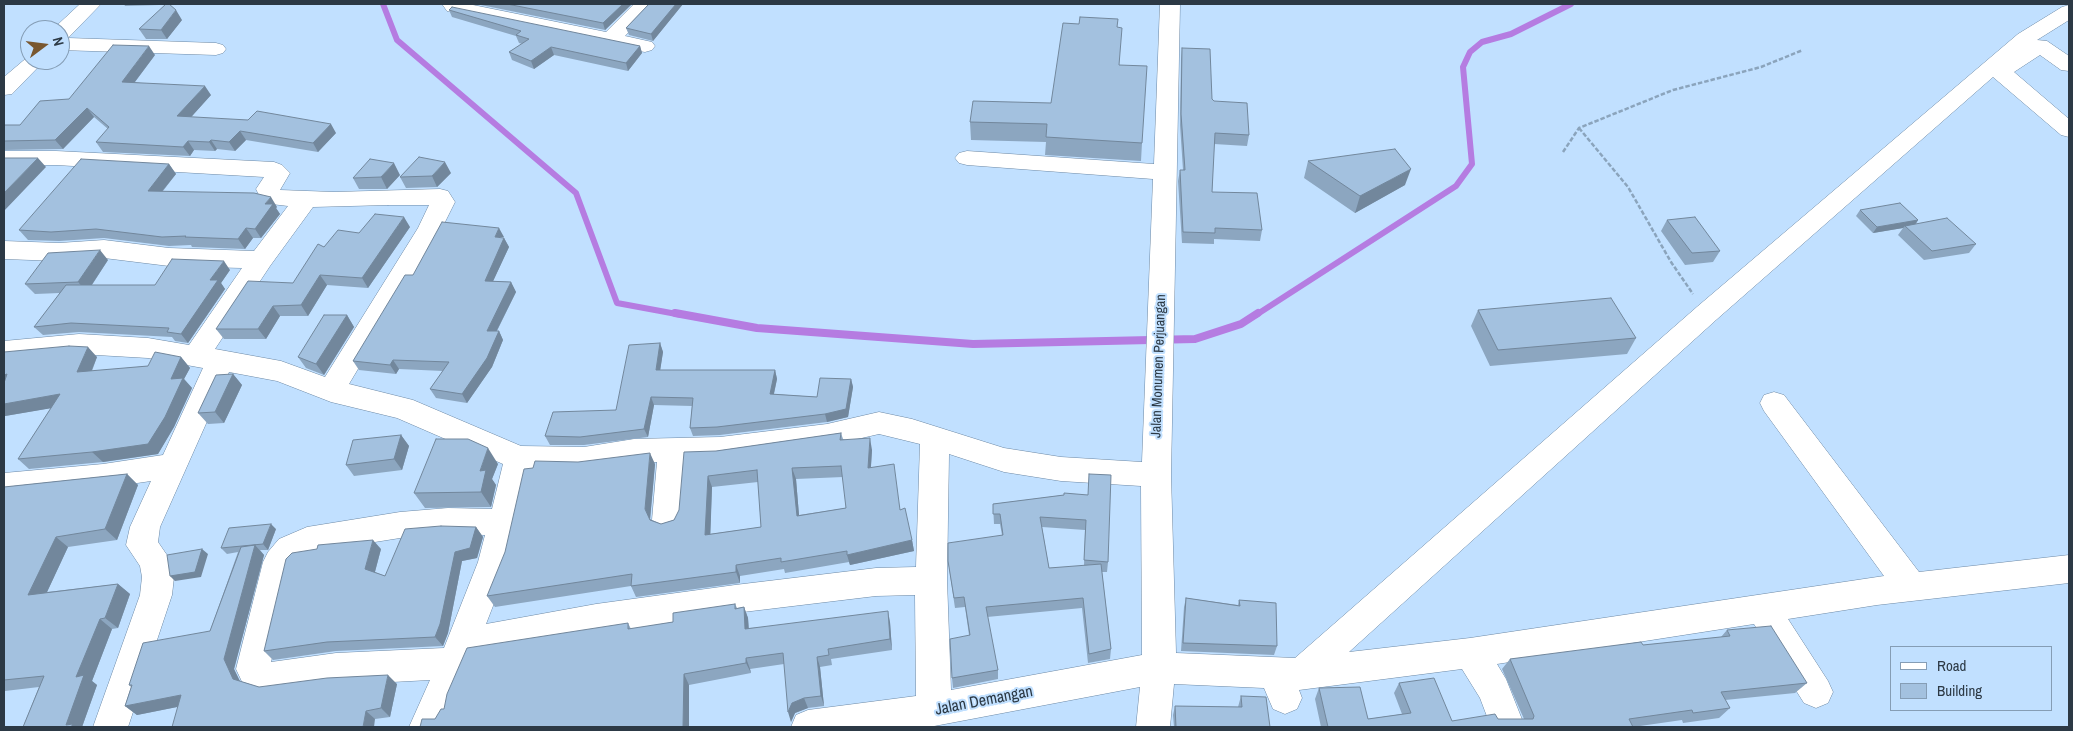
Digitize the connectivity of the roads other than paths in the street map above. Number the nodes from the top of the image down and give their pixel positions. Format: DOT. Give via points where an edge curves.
graph roads {
  1 [pos="92,4"];
  2 [pos="452,4"];
  3 [pos="544,4"];
  4 [pos="645,4"];
  5 [pos="1170,4"];
  6 [pos="2069,10"];
  7 [pos="523,21"];
  8 [pos="70,25"];
  9 [pos="609,40"];
  10 [pos="70,44"];
  11 [pos="645,46"];
  12 [pos="216,49"];
  13 [pos="20,63"];
  14 [pos="4,64"];
  15 [pos="2069,65"];
  16 [pos="24,70"];
  17 [pos="4,89"];
  18 [pos="2069,130"];
  19 [pos="4,158"];
  20 [pos="967,158"];
  21 [pos="1165,172"];
  22 [pos="306,199"];
  23 [pos="4,250"];
  24 [pos="261,260"];
  25 [pos="4,351"];
  26 [pos="209,357"];
  27 [pos="332,391"];
  28 [pos="1774,403"];
  29 [pos="935,438"];
  30 [pos="673,450"];
  31 [pos="519,458"];
  32 [pos="174,465"];
  33 [pos="1156,475"];
  34 [pos="4,485"];
  35 [pos="667,520"];
  36 [pos="503,522"];
  37 [pos="2069,569"];
  38 [pos="931,580"];
  39 [pos="1911,587"];
  40 [pos="1762,608"];
  41 [pos="459,653"];
  42 [pos="1470,653"];
  43 [pos="1159,668"];
  44 [pos="1287,682"];
  45 [pos="1816,692"];
  46 [pos="934,710"];
  47 [pos="110,727"];
  48 [pos="426,727"];
  49 [pos="808,727"];
  50 [pos="1153,727"];
  51 [pos="1508,727"];
  1 -- 8 [label="street"];
  2 -- 7 [label="street" via="454,8"];
  3 -- 7 [label="street"];
  4 -- 9 [label="street"];
  5 -- 21 [label="street, Jalan Monumen Perjuangan"];
  6 -- 44 [label="street" via="2025,38"];
  7 -- 9 [label="street"];
  9 -- 11 [label="street"];
  10 -- 12 [label="street"];
  13 -- 14 [label="street"];
  15 -- 18 [label="street" via="2040,45 2001,72"];
  16 -- 17 [label="street"];
  19 -- 22 [label="street" via="264,169 278,173 268,189 271,197"];
  20 -- 21 [label="street"];
  21 -- 33 [label="street, Jalan Monumen Perjuangan"];
  22 -- 24 [label="street"];
  22 -- 27 [label="street" via="430,196 440,197 443,202"];
  23 -- 24 [label="street" via="59,252 104,249 169,257"];
  24 -- 26 [label="street"];
  25 -- 26 [label="street" via="79,344 148,348"];
  26 -- 27 [label="street" via="281,371"];
  26 -- 32 [label="street"];
  27 -- 31 [label="street" via="403,408"];
  28 -- 39 [label="street"];
  29 -- 30 [label="street" via="879,423 827,435 720,450"];
  29 -- 33 [label="street" via="1004,460 1061,469"];
  29 -- 38 [label="street"];
  30 -- 31 [label="street" via="634,451 584,459"];
  30 -- 35 [label="street"];
  31 -- 36 [label="street"];
  32 -- 34 [label="street" via="103,476"];
  32 -- 47 [label="street" via="143,537 142,545 155,561 158,578 156,596"];
  33 -- 43 [label="street, Jalan Monumen Perjuangan"];
  36 -- 41 [label="street" via="494,562"];
  36 -- 41 [label="street" via="448,521 400,525 307,540 290,549 279,562 253,669 256,675 269,678"];
  37 -- 39 [label="street, Jalan Demangan"];
  38 -- 41 [label="street" via="876,582 596,619"];
  38 -- 46 [label="street"];
  39 -- 40 [label="street, Jalan Demangan"];
  40 -- 42 [label="street, Jalan Demangan"];
  40 -- 45 [label="street"];
  41 -- 48 [label="street"];
  42 -- 44 [label="street, Jalan Demangan"];
  42 -- 51 [label="street" via="1494,690"];
  43 -- 44 [label="street, Jalan Demangan"];
  43 -- 46 [label="street, Jalan Demangan"];
  43 -- 50 [label="street, Jalan Monumen Perjuangan"];
  46 -- 49 [label="street, Jalan Demangan"];
}
